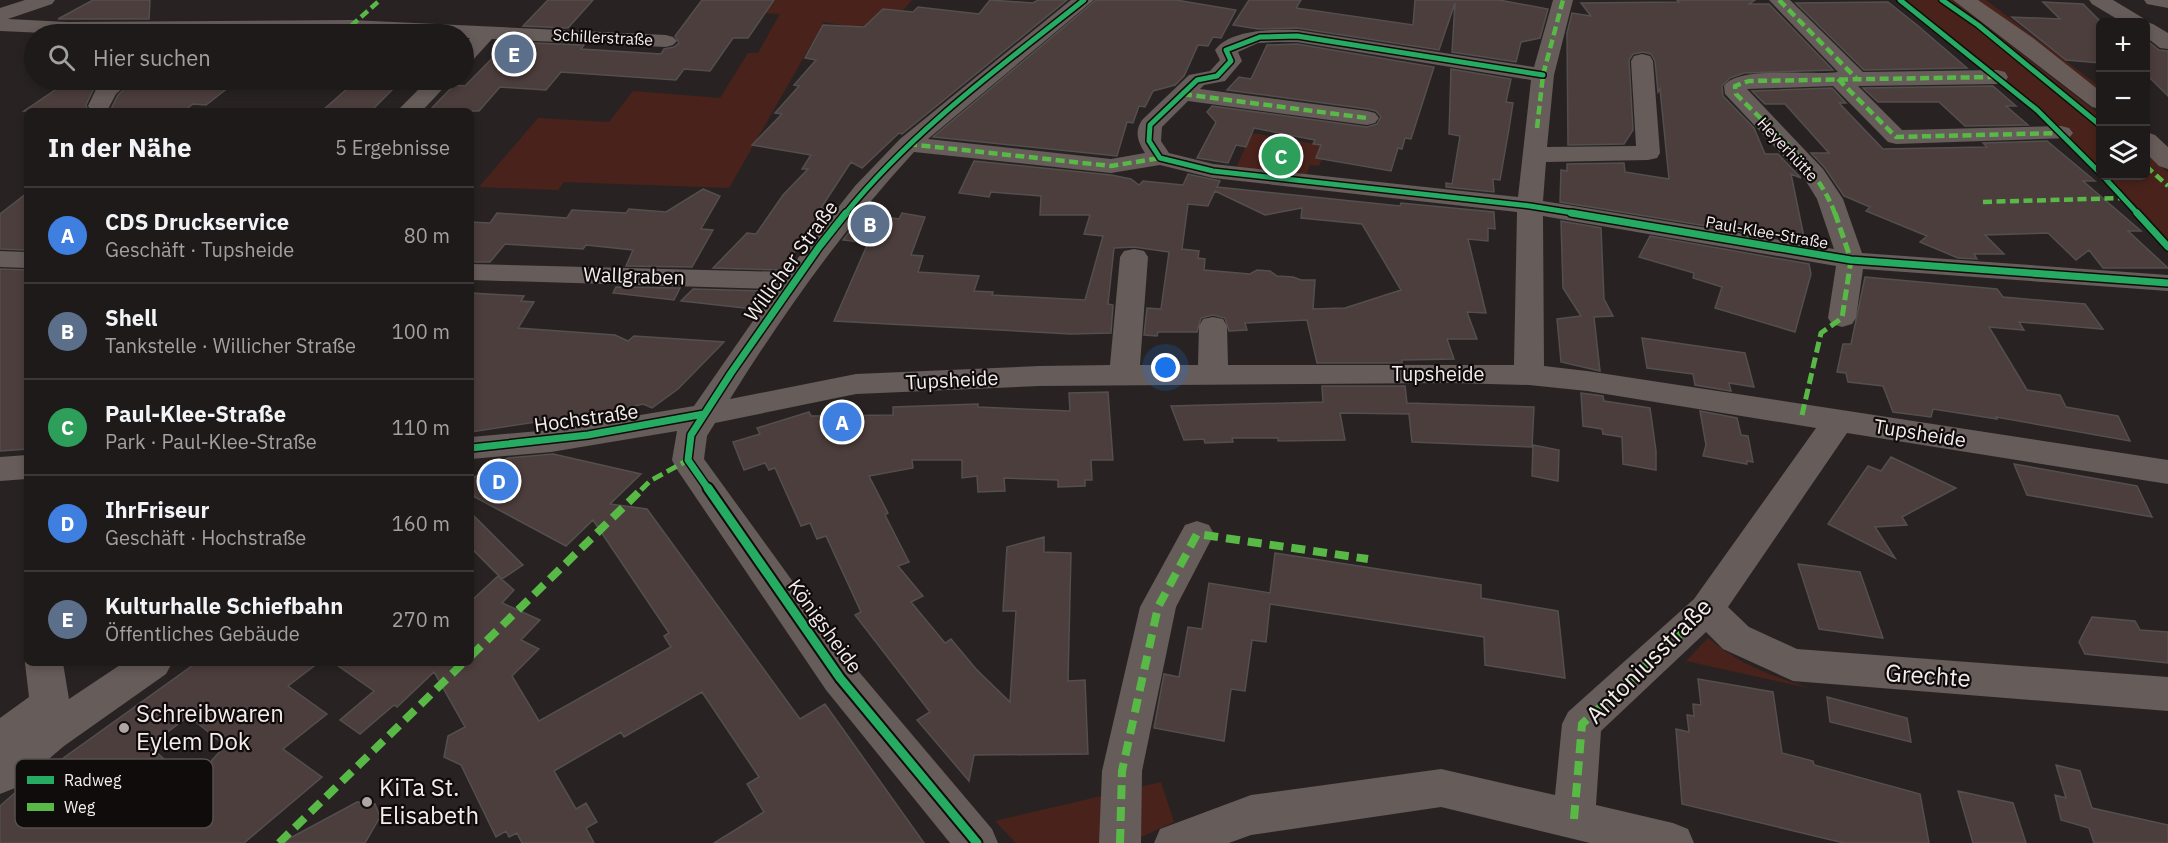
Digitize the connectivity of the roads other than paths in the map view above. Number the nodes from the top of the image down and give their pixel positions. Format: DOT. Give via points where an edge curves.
graph roads {
  1 [pos="45,0"];
  2 [pos="1084,0"];
  3 [pos="1563,0"];
  4 [pos="1779,0"];
  5 [pos="1964,0"];
  6 [pos="2099,0"];
  7 [pos="2154,0"];
  8 [pos="2168,2"];
  9 [pos="0,15"];
  10 [pos="2129,18"];
  11 [pos="0,25"];
  12 [pos="24,26"];
  13 [pos="474,31"];
  14 [pos="488,31"];
  15 [pos="2150,31"];
  16 [pos="666,41"];
  17 [pos="2168,43"];
  18 [pos="474,46"];
  19 [pos="1642,61"];
  20 [pos="1543,75"];
  21 [pos="1997,77"];
  22 [pos="1847,79"];
  23 [pos="106,90"];
  24 [pos="430,90"];
  25 [pos="1183,94"];
  26 [pos="2096,99"];
  27 [pos="99,106"];
  28 [pos="412,108"];
  29 [pos="1367,118"];
  30 [pos="2061,133"];
  31 [pos="909,144"];
  32 [pos="2150,145"];
  33 [pos="1535,156"];
  34 [pos="1160,158"];
  35 [pos="2168,161"];
  36 [pos="1530,206"];
  37 [pos="1134,257"];
  38 [pos="0,259"];
  39 [pos="24,260"];
  40 [pos="1851,260"];
  41 [pos="474,272"];
  42 [pos="796,281"];
  43 [pos="2168,283"];
  44 [pos="1842,318"];
  45 [pos="1213,326"];
  46 [pos="1124,375"];
  47 [pos="1212,375"];
  48 [pos="1529,375"];
  49 [pos="704,414"];
  50 [pos="1838,421"];
  51 [pos="474,447"];
  52 [pos="24,467"];
  53 [pos="0,469"];
  54 [pos="2168,472"];
  55 [pos="1197,534"];
  56 [pos="1707,609"];
  57 [pos="45,666"];
  58 [pos="147,666"];
  59 [pos="2168,694"];
  60 [pos="65,708"];
  61 [pos="0,741"];
  62 [pos="16,759"];
  63 [pos="15,760"];
  64 [pos="0,775"];
  65 [pos="1574,819"];
  66 [pos="977,843"];
  67 [pos="1120,843"];
  68 [pos="1175,843"];
  69 [pos="1673,843"];
  1 -- 9 [label="street"];
  2 -- 31 [label="street, Willicher Straße"];
  3 -- 20 [label="street"];
  4 -- 22 [label="street"];
  5 -- 26 [label="main road"];
  6 -- 10 [label="street"];
  7 -- 8 [label="street"];
  11 -- 12 [label="street, Schillerstraße"];
  13 -- 14 [label="street, Schillerstraße"];
  14 -- 16 [label="street, Schillerstraße"];
  14 -- 18 [label="street"];
  15 -- 17 [label="street"];
  19 -- 33 [label="street" via="1647,153"];
  20 -- 25 [label="street" via="1298,36 1266,35 1247,38 1226,50 1231,61 1224,69 1216,76 1197,80"];
  20 -- 33 [label="street"];
  21 -- 22 [label="street, Heyerhütte"];
  22 -- 30 [label="street" via="1896,137"];
  22 -- 40 [label="street, Heyerhütte" via="1749,81 1736,86 1736,94 1814,174 1830,199"];
  23 -- 27 [label="street"];
  24 -- 28 [label="street"];
  25 -- 29 [label="street"];
  25 -- 34 [label="street" via="1150,125 1149,141"];
  31 -- 34 [label="street, Paul-Klee-Straße" via="1111,166"];
  31 -- 42 [label="street, Willicher Straße" via="852,206"];
  32 -- 35 [label="main road"];
  33 -- 36 [label="street"];
  34 -- 36 [label="street, Paul-Klee-Straße" via="1213,171"];
  36 -- 40 [label="street, Paul-Klee-Straße"];
  36 -- 48 [label="street"];
  37 -- 46 [label="street"];
  38 -- 39 [label="street"];
  40 -- 43 [label="street, Paul-Klee-Straße"];
  40 -- 44 [label="street, Heyerhütte"];
  41 -- 42 [label="street, Wallgraben"];
  42 -- 49 [label="street, Willicher Straße"];
  45 -- 47 [label="street"];
  46 -- 47 [label="street, Tupsheide"];
  46 -- 49 [label="street, Tupsheide" via="856,384"];
  47 -- 48 [label="street, Tupsheide"];
  48 -- 50 [label="street, Tupsheide"];
  49 -- 51 [label="street, Hochstraße" via="550,441"];
  49 -- 66 [label="street, Königsheide" via="691,435 688,460 840,678"];
  50 -- 54 [label="street, Tupsheide"];
  50 -- 56 [label="street, Antoniusstraße"];
  52 -- 53 [label="street"];
  55 -- 67 [label="street" via="1158,607 1122,771"];
  56 -- 59 [label="street, Grechte" via="1736,638 1793,665"];
  56 -- 65 [label="street, Antoniusstraße" via="1582,724"];
  57 -- 60 [label="street"];
  58 -- 60 [label="street"];
  60 -- 61 [label="street"];
  60 -- 62 [label="street"];
  63 -- 64 [label="street"];
  65 -- 68 [label="street" via="1441,788 1251,815"];
  65 -- 69 [label="street"];
}
